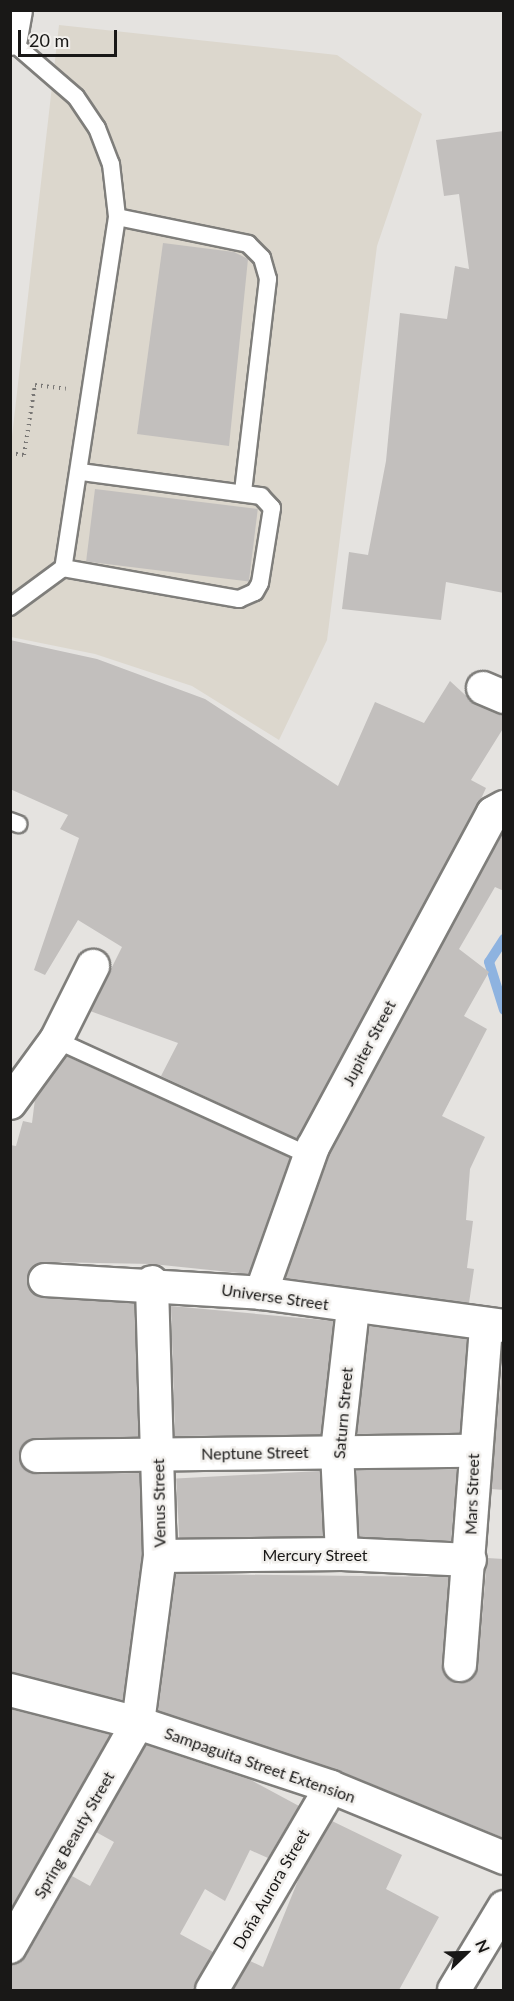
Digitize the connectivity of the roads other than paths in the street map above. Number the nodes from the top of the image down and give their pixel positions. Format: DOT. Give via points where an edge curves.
graph roads {
  1 [pos="15,10"];
  2 [pos="10,39"];
  3 [pos="117,217"];
  4 [pos="81,472"];
  5 [pos="243,493"];
  6 [pos="63,568"];
  7 [pos="10,607"];
  8 [pos="504,807"];
  9 [pos="93,966"];
  10 [pos="57,1040"];
  11 [pos="10,1103"];
  12 [pos="310,1156"];
  13 [pos="45,1280"];
  14 [pos="152,1282"];
  15 [pos="261,1293"];
  16 [pos="353,1309"];
  17 [pos="495,1325"];
  18 [pos="337,1451"];
  19 [pos="473,1451"];
  20 [pos="158,1455"];
  21 [pos="37,1456"];
  22 [pos="342,1554"];
  23 [pos="160,1556"];
  24 [pos="470,1560"];
  25 [pos="460,1665"];
  26 [pos="10,1690"];
  27 [pos="138,1723"];
  28 [pos="331,1787"];
  29 [pos="504,1858"];
  30 [pos="504,1907"];
  31 [pos="10,1947"];
  32 [pos="212,1990"];
  33 [pos="454,1990"];
  1 -- 2 [label="main road"];
  2 -- 3 [label="lane" via="76,97 97,128 111,164"];
  3 -- 4 [label="lane"];
  3 -- 5 [label="lane" via="248,244 262,258 268,279"];
  4 -- 5 [label="lane"];
  4 -- 6 [label="lane"];
  5 -- 6 [label="lane" via="261,496 272,508 260,582 247,596 239,599"];
  6 -- 7 [label="lane"];
  8 -- 12 [label="street, Jupiter Street" via="493,813"];
  9 -- 10 [label="street"];
  10 -- 11 [label="street"];
  10 -- 12 [label="lane"];
  12 -- 15 [label="street, Jupiter Street"];
  13 -- 14 [label="street, Universe Street"];
  14 -- 15 [label="street, Universe Street"];
  14 -- 20 [label="street, Venus Street"];
  15 -- 16 [label="street, Universe Street"];
  16 -- 17 [label="street, Universe Street"];
  16 -- 18 [label="street, Saturn Street"];
  17 -- 19 [label="street, Mars Street"];
  18 -- 19 [label="street, Neptune Street"];
  18 -- 20 [label="street, Neptune Street"];
  18 -- 22 [label="street, Saturn Street"];
  19 -- 24 [label="street, Mars Street"];
  20 -- 21 [label="street, Neptune Street"];
  20 -- 23 [label="street, Venus Street"];
  22 -- 23 [label="street, Mercury Street"];
  22 -- 24 [label="street, Mercury Street"];
  23 -- 27 [label="street, Venus Street"];
  24 -- 25 [label="street, Mars Street"];
  26 -- 27 [label="street, Sampaguita Street Extension"];
  27 -- 28 [label="street, Sampaguita Street Extension"];
  27 -- 31 [label="street, Spring Beauty Street"];
  28 -- 29 [label="street, Sampaguita Street Extension"];
  28 -- 32 [label="street, Doña Aurora Street"];
  30 -- 33 [label="street"];
}
